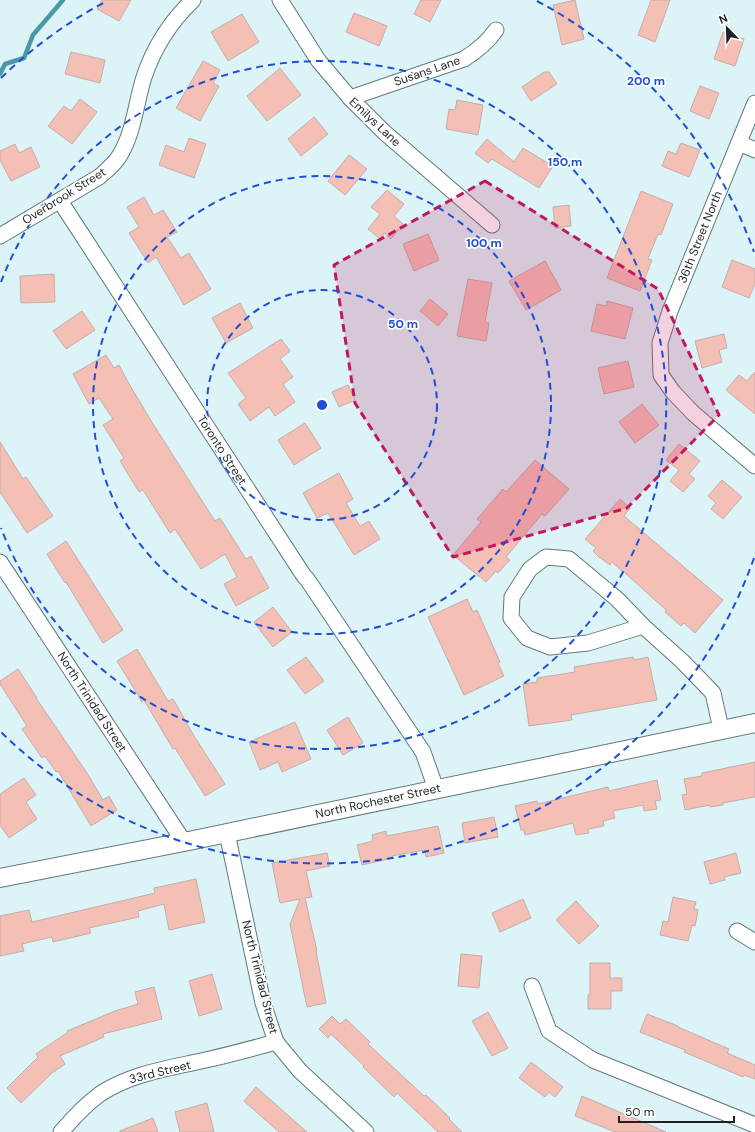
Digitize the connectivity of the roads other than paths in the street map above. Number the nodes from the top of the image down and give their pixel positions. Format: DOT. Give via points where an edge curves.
graph roads {
  1 [pos="192,0"];
  2 [pos="280,0"];
  3 [pos="496,30"];
  4 [pos="350,98"];
  5 [pos="755,103"];
  6 [pos="739,142"];
  7 [pos="755,150"];
  8 [pos="60,201"];
  9 [pos="492,225"];
  10 [pos="0,236"];
  11 [pos="755,466"];
  12 [pos="0,562"];
  13 [pos="643,626"];
  14 [pos="755,723"];
  15 [pos="721,729"];
  16 [pos="436,789"];
  17 [pos="227,833"];
  18 [pos="184,842"];
  19 [pos="0,878"];
  20 [pos="737,931"];
  21 [pos="755,942"];
  22 [pos="532,986"];
  23 [pos="276,1042"];
  24 [pos="755,1125"];
  25 [pos="61,1132"];
  26 [pos="366,1132"];
  1 -- 8 [label="street, Overbrook Street" via="167,30 154,51 144,77 128,138 120,155 99,177"];
  2 -- 4 [label="street, Emilys Lane" via="318,60"];
  3 -- 4 [label="street, Susans Lane" via="477,51 464,59"];
  4 -- 9 [label="street, Emilys Lane" via="384,132"];
  5 -- 6 [label="street, 36th Street North"];
  6 -- 7 [label="street"];
  6 -- 11 [label="street, 36th Street North" via="670,311 660,343 661,375 673,392 693,412"];
  8 -- 10 [label="street, Overbrook Street"];
  8 -- 16 [label="street, Toronto Street" via="304,576 423,752"];
  12 -- 18 [label="street, North Trinidad Street"];
  13 -- 13 [label="street" via="617,599 569,559 546,557 530,569 512,597 511,618 527,638 550,647 588,643"];
  13 -- 15 [label="street" via="713,693"];
  14 -- 15 [label="street, North Rochester Street"];
  15 -- 16 [label="street, North Rochester Street"];
  16 -- 17 [label="street, North Rochester Street"];
  17 -- 18 [label="street, North Rochester Street"];
  17 -- 23 [label="street, North Trinidad Street" via="263,1003"];
  18 -- 19 [label="street, North Rochester Street"];
  20 -- 21 [label="street"];
  22 -- 24 [label="street" via="549,1031 593,1060"];
  23 -- 25 [label="street, 33rd Street" via="147,1072 123,1081 100,1094 80,1110"];
  23 -- 26 [label="street, North Trinidad Street" via="300,1071"];
}
